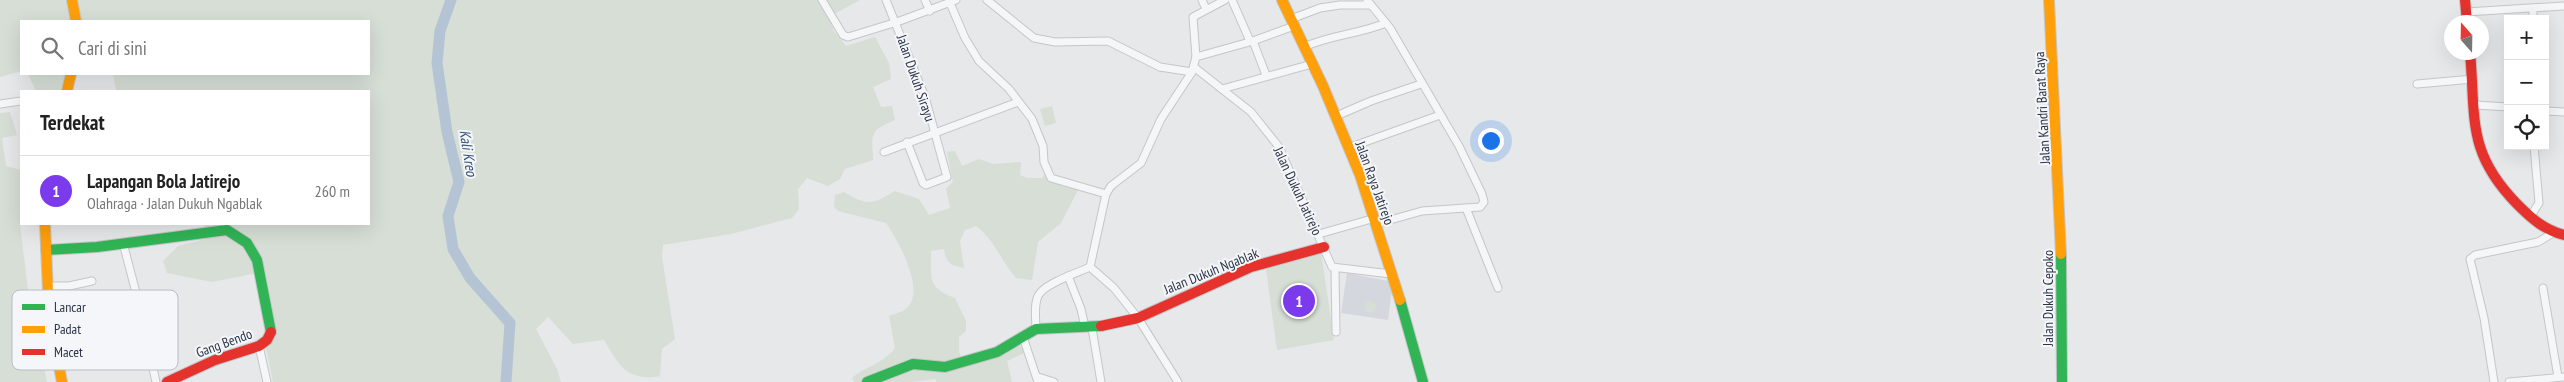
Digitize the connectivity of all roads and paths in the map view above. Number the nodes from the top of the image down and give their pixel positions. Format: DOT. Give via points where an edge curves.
graph roads {
  1 [pos="72,0"];
  2 [pos="822,0"];
  3 [pos="886,0"];
  4 [pos="925,0"];
  5 [pos="987,0"];
  6 [pos="1202,0"];
  7 [pos="1225,0"];
  8 [pos="1232,0"];
  9 [pos="1282,0"];
  10 [pos="2049,0"];
  11 [pos="2465,0"];
  12 [pos="953,1"];
  13 [pos="1368,3"];
  14 [pos="2558,4"];
  15 [pos="2528,5"];
  16 [pos="930,10"];
  17 [pos="1206,10"];
  18 [pos="2466,12"];
  19 [pos="2466,15"];
  20 [pos="76,20"];
  21 [pos="897,22"];
  22 [pos="1293,22"];
  23 [pos="1386,23"];
  24 [pos="1251,41"];
  25 [pos="1304,47"];
  26 [pos="1196,58"];
  27 [pos="2471,60"];
  28 [pos="1312,64"];
  29 [pos="1193,70"];
  30 [pos="71,75"];
  31 [pos="1266,75"];
  32 [pos="2473,79"];
  33 [pos="1421,84"];
  34 [pos="2417,84"];
  35 [pos="1222,89"];
  36 [pos="67,90"];
  37 [pos="20,101"];
  38 [pos="1018,102"];
  39 [pos="0,104"];
  40 [pos="2475,105"];
  41 [pos="2504,107"];
  42 [pos="2549,111"];
  43 [pos="2564,112"];
  44 [pos="1440,115"];
  45 [pos="1334,117"];
  46 [pos="935,133"];
  47 [pos="907,142"];
  48 [pos="1348,148"];
  49 [pos="2534,150"];
  50 [pos="884,152"];
  51 [pos="1106,194"];
  52 [pos="1466,208"];
  53 [pos="2061,214"];
  54 [pos="2530,217"];
  55 [pos="1376,221"];
  56 [pos="45,225"];
  57 [pos="2553,233"];
  58 [pos="1319,234"];
  59 [pos="2564,234"];
  60 [pos="123,243"];
  61 [pos="1324,247"];
  62 [pos="46,250"];
  63 [pos="1090,267"];
  64 [pos="1335,269"];
  65 [pos="1391,274"];
  66 [pos="1068,276"];
  67 [pos="92,281"];
  68 [pos="47,286"];
  69 [pos="1498,288"];
  70 [pos="2543,288"];
  71 [pos="47,290"];
  72 [pos="135,290"];
  73 [pos="1138,318"];
  74 [pos="1088,327"];
  75 [pos="1036,329"];
  76 [pos="1336,332"];
  77 [pos="1024,337"];
  78 [pos="261,344"];
  79 [pos="2561,377"];
  80 [pos="1038,380"];
  81 [pos="170,381"];
  82 [pos="267,382"];
  83 [pos="867,382"];
  84 [pos="1054,382"];
  85 [pos="1101,382"];
  86 [pos="1178,382"];
  87 [pos="1423,382"];
  88 [pos="2062,382"];
  89 [pos="2494,382"];
  90 [pos="2509,382"];
  1 -- 20 [label="street"];
  2 -- 21 [label="street" via="843,35 848,37"];
  3 -- 21 [label="street, Jalan Dukuh Sirayu"];
  4 -- 16 [label="street"];
  5 -- 29 [label="street" via="1034,38 1056,42 1108,41 1160,67"];
  6 -- 17 [label="street"];
  7 -- 17 [label="street"];
  8 -- 24 [label="street"];
  9 -- 22 [label="street, Jalan Raya Jatirejo"];
  10 -- 53 [label="street, Jalan Kandri Barat Raya"];
  11 -- 18 [label="street"];
  12 -- 16 [label="street, Jalan Dukuh Sirayu"];
  12 -- 38 [label="street, Jalan Dukuh Sirayu" via="965,38 979,61"];
  13 -- 22 [label="street" via="1320,8"];
  13 -- 23 [label="street"];
  14 -- 15 [label="street"];
  15 -- 18 [label="street"];
  16 -- 21 [label="street, Jalan Dukuh Sirayu"];
  17 -- 26 [label="street" via="1196,14 1193,20"];
  18 -- 19 [label="street"];
  21 -- 46 [label="street, Jalan Dukuh Sirayu"];
  22 -- 24 [label="street"];
  22 -- 25 [label="street, Jalan Raya Jatirejo"];
  23 -- 25 [label="street" via="1322,39"];
  23 -- 33 [label="street"];
  24 -- 26 [label="street"];
  24 -- 31 [label="street"];
  25 -- 28 [label="street, Jalan Raya Jatirejo"];
  26 -- 29 [label="street"];
  27 -- 32 [label="street"];
  28 -- 31 [label="street"];
  28 -- 45 [label="street, Jalan Raya Jatirejo"];
  29 -- 35 [label="street, Jalan Dukuh Jatirejo"];
  29 -- 51 [label="street" via="1161,120 1141,163 1111,186"];
  30 -- 36 [label="street"];
  31 -- 35 [label="street"];
  32 -- 34 [label="street"];
  32 -- 40 [label="street"];
  33 -- 44 [label="street"];
  33 -- 45 [label="street"];
  35 -- 58 [label="street, Jalan Dukuh Jatirejo" via="1250,112 1279,147"];
  37 -- 39 [label="street"];
  38 -- 46 [label="street"];
  38 -- 51 [label="street, Jalan Dukuh Sirayu" via="1032,119 1051,178"];
  40 -- 41 [label="street"];
  40 -- 54 [label="street" via="2476,134 2482,158 2512,199"];
  42 -- 43 [label="street"];
  44 -- 48 [label="street"];
  44 -- 52 [label="street" via="1482,194 1484,202 1480,207"];
  45 -- 48 [label="street, Jalan Raya Jatirejo"];
  46 -- 47 [label="street"];
  46 -- 47 [label="street, Jalan Dukuh Sirayu" via="948,176 926,185"];
  47 -- 50 [label="street"];
  48 -- 55 [label="street, Jalan Raya Jatirejo"];
  49 -- 54 [label="street" via="2539,203"];
  51 -- 63 [label="street"];
  52 -- 55 [label="street" via="1422,211"];
  52 -- 69 [label="street"];
  53 -- 88 [label="street, Jalan Dukuh Cepoko"];
  54 -- 57 [label="street"];
  55 -- 58 [label="street"];
  55 -- 65 [label="street, Jalan Raya Jatirejo"];
  56 -- 62 [label="street"];
  57 -- 59 [label="street"];
  57 -- 89 [label="street" via="2538,242 2475,255 2470,259"];
  58 -- 61 [label="street, Jalan Dukuh Jatirejo"];
  60 -- 62 [label="street"];
  60 -- 72 [label="street"];
  60 -- 78 [label="street" via="227,230 237,234 254,251 263,272 271,332"];
  61 -- 64 [label="street, Jalan Dukuh Jatirejo"];
  61 -- 73 [label="street, Jalan Dukuh Ngablak" via="1251,267"];
  62 -- 68 [label="street"];
  63 -- 66 [label="street"];
  63 -- 73 [label="street" via="1114,288"];
  64 -- 65 [label="street"];
  64 -- 76 [label="street"];
  65 -- 87 [label="street, Jalan Raya Jatirejo"];
  66 -- 74 [label="street"];
  66 -- 75 [label="street" via="1040,293"];
  67 -- 68 [label="street"];
  68 -- 71 [label="street"];
  70 -- 79 [label="street"];
  73 -- 74 [label="street, Jalan Dukuh Ngablak"];
  73 -- 86 [label="street"];
  74 -- 75 [label="street, Jalan Dukuh Ngablak"];
  74 -- 85 [label="street"];
  75 -- 77 [label="street"];
  77 -- 80 [label="street"];
  77 -- 83 [label="street" via="980,357 940,368 913,364"];
  78 -- 81 [label="street, Gang Bendo" via="215,360"];
  78 -- 82 [label="street"];
  79 -- 90 [label="street"];
  80 -- 84 [label="street"];
}
